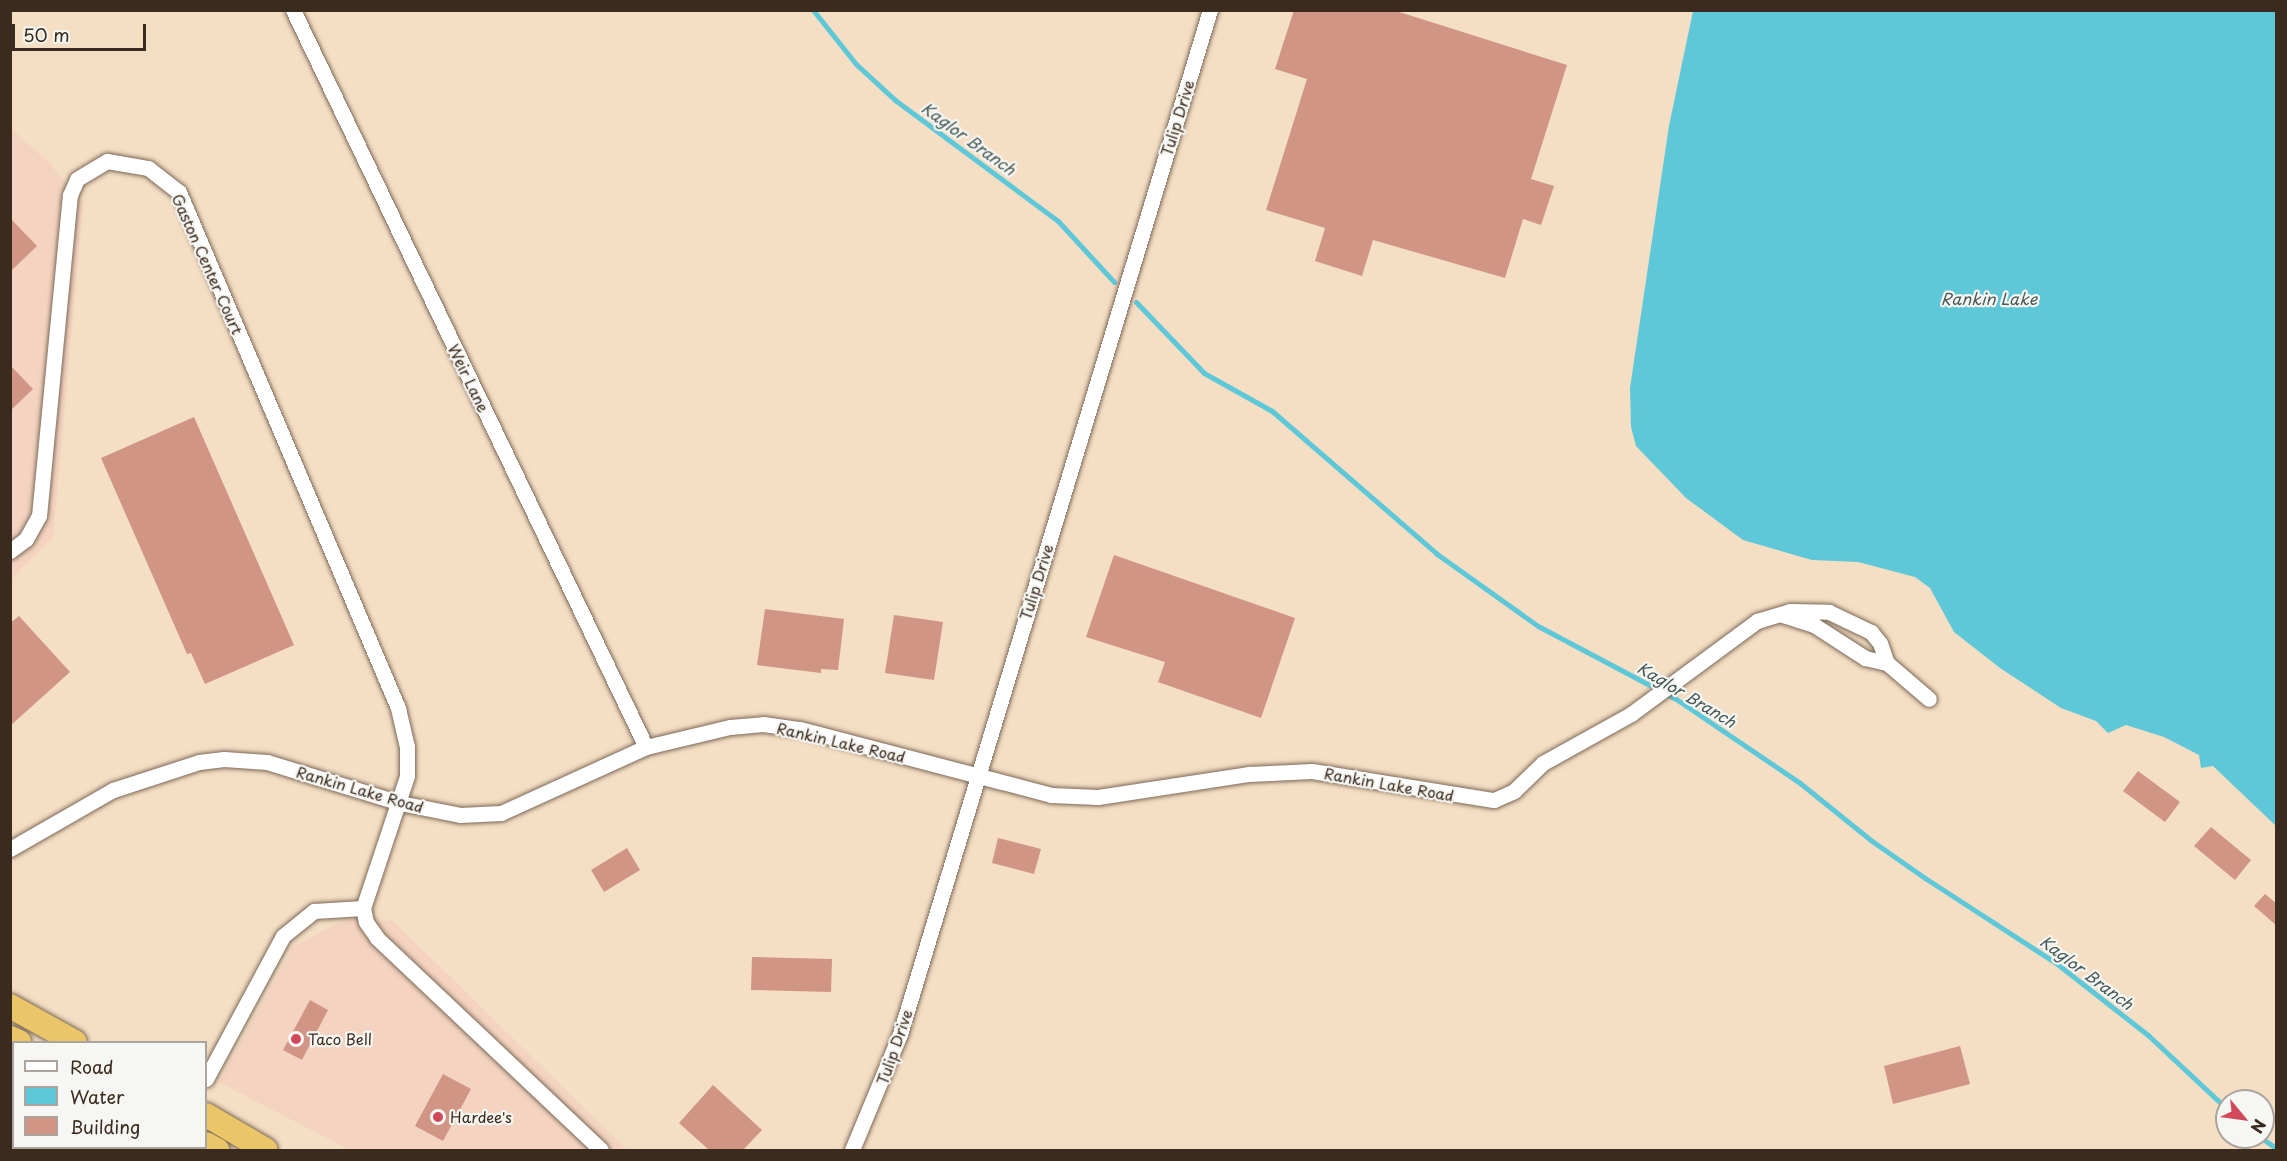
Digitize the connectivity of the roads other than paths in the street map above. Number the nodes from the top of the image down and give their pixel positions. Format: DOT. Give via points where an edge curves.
graph roads {
  1 [pos="293,10"];
  2 [pos="1210,10"];
  3 [pos="10,551"];
  4 [pos="1783,615"];
  5 [pos="1887,663"];
  6 [pos="1929,699"];
  7 [pos="646,747"];
  8 [pos="978,775"];
  9 [pos="400,803"];
  10 [pos="10,849"];
  11 [pos="363,908"];
  12 [pos="10,1006"];
  13 [pos="73,1041"];
  14 [pos="207,1077"];
  15 [pos="207,1117"];
  16 [pos="266,1150"];
  17 [pos="602,1150"];
  18 [pos="852,1150"];
  1 -- 7 [label="street, Weir Lane"];
  2 -- 8 [label="street, Tulip Drive"];
  3 -- 9 [label="street, Gaston Center Court" via="26,539 39,516 70,195 77,179 100,164 124,162 148,168 179,192 398,708 407,746 407,776"];
  4 -- 5 [label="street" via="1814,625 1865,658"];
  4 -- 5 [label="street" via="1809,610 1844,617 1874,635"];
  4 -- 8 [label="street, Rankin Lake Road" via="1749,626 1652,699 1543,763 1514,791 1494,800 1312,771 1249,774 1098,797 1051,795"];
  5 -- 6 [label="street"];
  7 -- 8 [label="street, Rankin Lake Road" via="720,729 763,724 800,729"];
  7 -- 9 [label="street, Rankin Lake Road" via="501,813 460,815"];
  8 -- 18 [label="street, Tulip Drive" via="891,1063"];
  9 -- 10 [label="street, Rankin Lake Road" via="267,762 224,759 150,776 113,790"];
  9 -- 11 [label="street, Gaston Center Court"];
  11 -- 14 [label="street" via="314,911 283,936"];
  11 -- 17 [label="street" via="366,922 377,938"];
  12 -- 13 [label="highway"];
  15 -- 16 [label="highway"];
}
